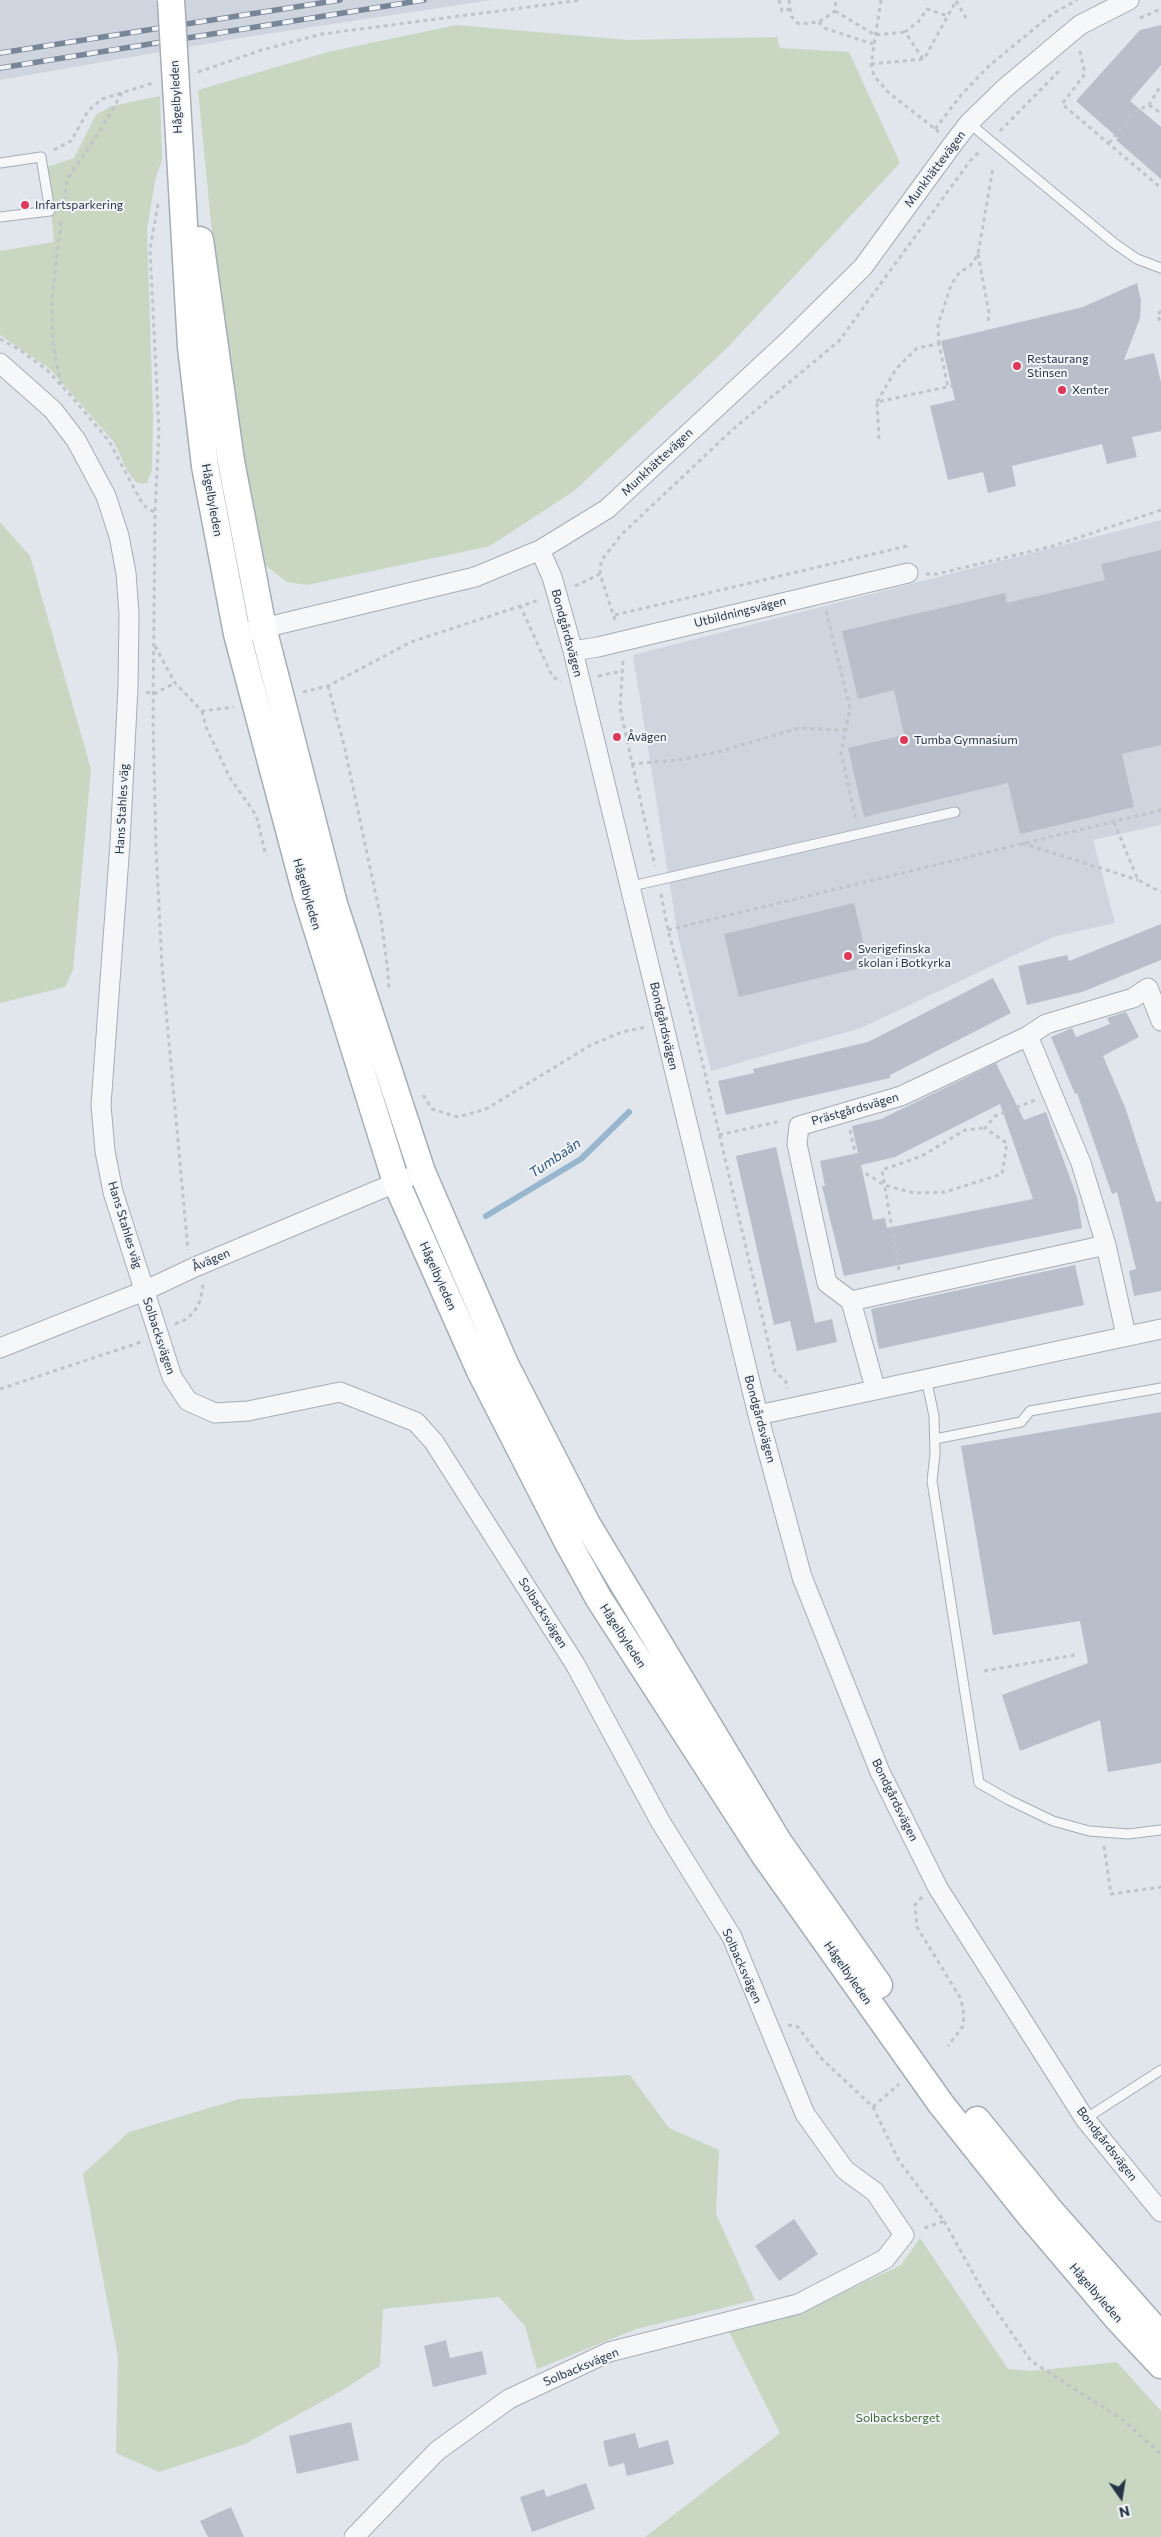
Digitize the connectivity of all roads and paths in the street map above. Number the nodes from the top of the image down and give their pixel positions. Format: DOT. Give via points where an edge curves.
graph roads {
  1 [pos="171,0"];
  2 [pos="185,0"];
  3 [pos="582,0"];
  4 [pos="779,0"];
  5 [pos="789,0"];
  6 [pos="836,0"];
  7 [pos="880,0"];
  8 [pos="1077,0"];
  9 [pos="1129,0"];
  10 [pos="790,9"];
  11 [pos="835,11"];
  12 [pos="948,16"];
  13 [pos="966,18"];
  14 [pos="819,22"];
  15 [pos="905,32"];
  16 [pos="874,35"];
  17 [pos="874,44"];
  18 [pos="1080,50"];
  19 [pos="924,60"];
  20 [pos="871,64"];
  21 [pos="196,72"];
  22 [pos="160,82"];
  23 [pos="1161,85"];
  24 [pos="123,91"];
  25 [pos="1149,105"];
  26 [pos="1161,113"];
  27 [pos="969,123"];
  28 [pos="935,129"];
  29 [pos="186,135"];
  30 [pos="1108,143"];
  31 [pos="952,144"];
  32 [pos="41,156"];
  33 [pos="970,161"];
  34 [pos="0,163"];
  35 [pos="993,168"];
  36 [pos="1161,188"];
  37 [pos="160,194"];
  38 [pos="63,207"];
  39 [pos="62,216"];
  40 [pos="0,217"];
  41 [pos="978,254"];
  42 [pos="1161,268"];
  43 [pos="1161,311"];
  44 [pos="1161,323"];
  45 [pos="988,325"];
  46 [pos="939,344"];
  47 [pos="0,363"];
  48 [pos="61,385"];
  49 [pos="956,385"];
  50 [pos="948,387"];
  51 [pos="877,402"];
  52 [pos="879,439"];
  53 [pos="1161,510"];
  54 [pos="907,546"];
  55 [pos="540,550"];
  56 [pos="908,573"];
  57 [pos="557,594"];
  58 [pos="824,605"];
  59 [pos="520,606"];
  60 [pos="615,615"];
  61 [pos="262,628"];
  62 [pos="237,634"];
  63 [pos="621,642"];
  64 [pos="154,645"];
  65 [pos="572,651"];
  66 [pos="174,683"];
  67 [pos="563,684"];
  68 [pos="328,686"];
  69 [pos="128,687"];
  70 [pos="298,693"];
  71 [pos="154,694"];
  72 [pos="238,706"];
  73 [pos="202,711"];
  74 [pos="846,730"];
  75 [pos="631,764"];
  76 [pos="1161,810"];
  77 [pos="955,812"];
  78 [pos="1114,822"];
  79 [pos="860,834"];
  80 [pos="1021,843"];
  81 [pos="266,856"];
  82 [pos="1138,880"];
  83 [pos="659,882"];
  84 [pos="632,886"];
  85 [pos="1161,892"];
  86 [pos="668,930"];
  87 [pos="389,997"];
  88 [pos="692,1018"];
  89 [pos="1161,1021"];
  90 [pos="663,1024"];
  91 [pos="1028,1036"];
  92 [pos="1052,1092"];
  93 [pos="422,1094"];
  94 [pos="846,1112"];
  95 [pos="799,1126"];
  96 [pos="985,1128"];
  97 [pos="719,1135"];
  98 [pos="422,1172"];
  99 [pos="396,1182"];
  100 [pos="884,1185"];
  101 [pos="1106,1245"];
  102 [pos="195,1267"];
  103 [pos="903,1290"];
  104 [pos="144,1291"];
  105 [pos="851,1301"];
  106 [pos="1161,1329"];
  107 [pos="160,1335"];
  108 [pos="1126,1335"];
  109 [pos="0,1348"];
  110 [pos="926,1377"];
  111 [pos="875,1388"];
  112 [pos="1161,1388"];
  113 [pos="0,1389"];
  114 [pos="791,1406"];
  115 [pos="758,1415"];
  116 [pos="935,1439"];
  117 [pos="1075,1655"];
  118 [pos="984,1671"];
  119 [pos="1161,1830"];
  120 [pos="1102,1832"];
  121 [pos="1161,1887"];
  122 [pos="938,1888"];
  123 [pos="765,2019"];
  124 [pos="948,2046"];
  125 [pos="1161,2070"];
  126 [pos="899,2084"];
  127 [pos="873,2107"];
  128 [pos="1085,2119"];
  129 [pos="1160,2210"];
  130 [pos="944,2221"];
  131 [pos="904,2235"];
  132 [pos="1161,2336"];
  133 [pos="1161,2365"];
  134 [pos="1161,2454"];
  135 [pos="354,2537"];
  1 -- 29 [label="main road, Hågelbyleden, bridge"];
  2 -- 29 [label="main road, Hågelbyleden"];
  3 -- 21 [label="path" via="322,34"];
  4 -- 10 [label="path" via="782,11"];
  5 -- 10 [label="path"];
  6 -- 11 [label="path"];
  7 -- 16 [label="path"];
  8 -- 28 [label="path" via="1052,14 990,65"];
  9 -- 27 [label="street, Munkhättevägen" via="1080,26 1005,88"];
  10 -- 14 [label="path" via="799,24"];
  11 -- 14 [label="path"];
  11 -- 16 [label="path"];
  12 -- 13 [label="path" via="956,1"];
  12 -- 15 [label="path" via="928,9"];
  12 -- 19 [label="path"];
  14 -- 17 [label="path" via="824,28"];
  15 -- 16 [label="path"];
  15 -- 19 [label="path"];
  16 -- 17 [label="path"];
  17 -- 20 [label="path"];
  18 -- 30 [label="path" via="1085,74 1062,104"];
  19 -- 20 [label="path"];
  20 -- 28 [label="path" via="874,76 889,93"];
  22 -- 24 [label="path"];
  23 -- 25 [label="path"];
  24 -- 32 [label="path" via="102,99 88,111 71,141"];
  24 -- 38 [label="path" via="67,180"];
  25 -- 26 [label="path"];
  25 -- 30 [label="path" via="1135,111"];
  27 -- 31 [label="street, Munkhättevägen"];
  27 -- 42 [label="lane, Munkhättevägen" via="1114,243 1137,259"];
  28 -- 31 [label="path"];
  29 -- 61 [label="main road, Hågelbyleden" via="231,462"];
  29 -- 62 [label="main road, Hågelbyleden" via="191,346 206,466"];
  30 -- 36 [label="path"];
  31 -- 33 [label="path"];
  31 -- 55 [label="street, Munkhättevägen" via="863,267 788,342 607,509"];
  32 -- 34 [label="lane"];
  32 -- 40 [label="lane" via="50,211"];
  35 -- 41 [label="path"];
  37 -- 64 [label="path" via="150,249 159,432"];
  39 -- 48 [label="path" via="52,298 53,346"];
  41 -- 45 [label="path" via="989,314"];
  41 -- 46 [label="path" via="951,285 938,325"];
  43 -- 44 [label="path" via="1157,315"];
  46 -- 50 [label="path"];
  46 -- 51 [label="path" via="917,348 907,355"];
  47 -- 69 [label="street, Hans Stahles väg" via="53,410 76,440 106,496 126,573"];
  49 -- 50 [label="path"];
  50 -- 51 [label="path"];
  51 -- 52 [label="path"];
  53 -- 56 [label="path" via="1053,546 936,574"];
  54 -- 60 [label="path"];
  55 -- 57 [label="street, Bondgårdsvägen"];
  55 -- 61 [label="street, Munkhättevägen" via="475,577"];
  56 -- 63 [label="street, Utbildningsvägen"];
  57 -- 59 [label="path"];
  57 -- 60 [label="path" via="600,574"];
  57 -- 65 [label="street, Bondgårdsvägen"];
  58 -- 74 [label="path" via="850,708"];
  59 -- 67 [label="path" via="552,676"];
  59 -- 68 [label="path" via="411,642"];
  60 -- 63 [label="path"];
  61 -- 62 [label="street, Munkhättevägen"];
  61 -- 98 [label="main road, Hågelbyleden" via="334,904"];
  62 -- 99 [label="main road, Hågelbyleden" via="306,894"];
  63 -- 65 [label="street, Utbildningsvägen"];
  63 -- 75 [label="path" via="620,708"];
  64 -- 66 [label="path"];
  64 -- 71 [label="path"];
  65 -- 84 [label="street, Bondgårdsvägen"];
  66 -- 71 [label="path"];
  66 -- 73 [label="path"];
  68 -- 70 [label="path"];
  68 -- 87 [label="path" via="344,745 381,919"];
  69 -- 71 [label="path"];
  69 -- 104 [label="street, Hans Stahles väg" via="101,1106 113,1192"];
  71 -- 102 [label="path" via="156,849 162,966 186,1239"];
  72 -- 73 [label="path"];
  73 -- 81 [label="path" via="230,778 256,815"];
  74 -- 75 [label="path" via="799,728 718,752"];
  74 -- 79 [label="path" via="841,753"];
  75 -- 83 [label="path"];
  76 -- 78 [label="path"];
  77 -- 79 [label="lane"];
  78 -- 80 [label="path"];
  78 -- 82 [label="path"];
  79 -- 83 [label="lane" via="764,854"];
  80 -- 82 [label="path"];
  80 -- 86 [label="path"];
  82 -- 85 [label="path"];
  83 -- 84 [label="lane"];
  83 -- 86 [label="path"];
  84 -- 90 [label="street, Bondgårdsvägen"];
  86 -- 88 [label="path"];
  88 -- 90 [label="path"];
  88 -- 97 [label="path"];
  89 -- 91 [label="street, Prästgårdsvägen" via="1148,988 1133,998 1046,1024"];
  90 -- 93 [label="path" via="622,1032 591,1044 486,1108 458,1117 432,1109"];
  90 -- 115 [label="street, Bondgårdsvägen"];
  91 -- 92 [label="street"];
  91 -- 94 [label="street, Prästgårdsvägen" via="901,1096"];
  92 -- 96 [label="path" via="995,1116"];
  92 -- 101 [label="street" via="1081,1164"];
  94 -- 95 [label="street, Prästgårdsvägen"];
  94 -- 100 [label="path" via="859,1169"];
  95 -- 97 [label="path" via="792,1119"];
  95 -- 105 [label="street, Prästgårdsvägen" via="797,1144 827,1283"];
  96 -- 100 [label="path" via="965,1130 922,1156 882,1170"];
  96 -- 100 [label="path" via="1008,1144 1002,1174 945,1192 914,1193"];
  97 -- 114 [label="path" via="775,1372 786,1382"];
  98 -- 99 [label="street, Åvägen"];
  98 -- 132 [label="main road, Hågelbyleden" via="505,1364 587,1524 778,1841 954,2092 1049,2209"];
  99 -- 102 [label="street, Åvägen"];
  99 -- 133 [label="main road, Hågelbyleden" via="480,1371 567,1541 599,1599 758,1845 941,2104 1026,2212"];
  100 -- 103 [label="path"];
  101 -- 103 [label="street"];
  101 -- 108 [label="street"];
  102 -- 104 [label="street, Åvägen"];
  102 -- 107 [label="path" via="203,1287 200,1301 185,1320 165,1325"];
  103 -- 105 [label="street"];
  104 -- 107 [label="street, Solbacksvägen"];
  104 -- 109 [label="street, Åvägen"];
  105 -- 111 [label="street"];
  106 -- 108 [label="street"];
  107 -- 113 [label="path"];
  107 -- 123 [label="street, Solbacksvägen" via="172,1377 188,1401 215,1413 248,1411 340,1392 416,1422 434,1442 575,1664 660,1821 732,1937"];
  108 -- 110 [label="street"];
  110 -- 111 [label="street"];
  110 -- 116 [label="lane"];
  111 -- 114 [label="street"];
  112 -- 116 [label="lane" via="1030,1411 1021,1422"];
  114 -- 115 [label="street"];
  115 -- 122 [label="street, Bondgårdsvägen" via="802,1577 880,1772"];
  116 -- 120 [label="lane" via="932,1481 979,1783 1053,1821"];
  117 -- 118 [label="path"];
  119 -- 120 [label="lane" via="1128,1834"];
  120 -- 121 [label="path" via="1111,1894"];
  122 -- 124 [label="path" via="914,1904 914,1915 917,1927 961,2000 963,2026"];
  122 -- 128 [label="street, Bondgårdsvägen"];
  123 -- 127 [label="path" via="798,2027 822,2059"];
  123 -- 131 [label="street, Solbacksvägen" via="805,2114 845,2170 876,2192"];
  125 -- 128 [label="lane"];
  126 -- 127 [label="path"];
  127 -- 130 [label="path" via="898,2161"];
  128 -- 129 [label="street, Bondgårdsvägen"];
  130 -- 131 [label="path"];
  130 -- 134 [label="path" via="984,2294 1031,2361 1123,2420"];
  131 -- 135 [label="street, Solbacksvägen" via="885,2259 798,2304 609,2352 509,2398 437,2451"];
}
